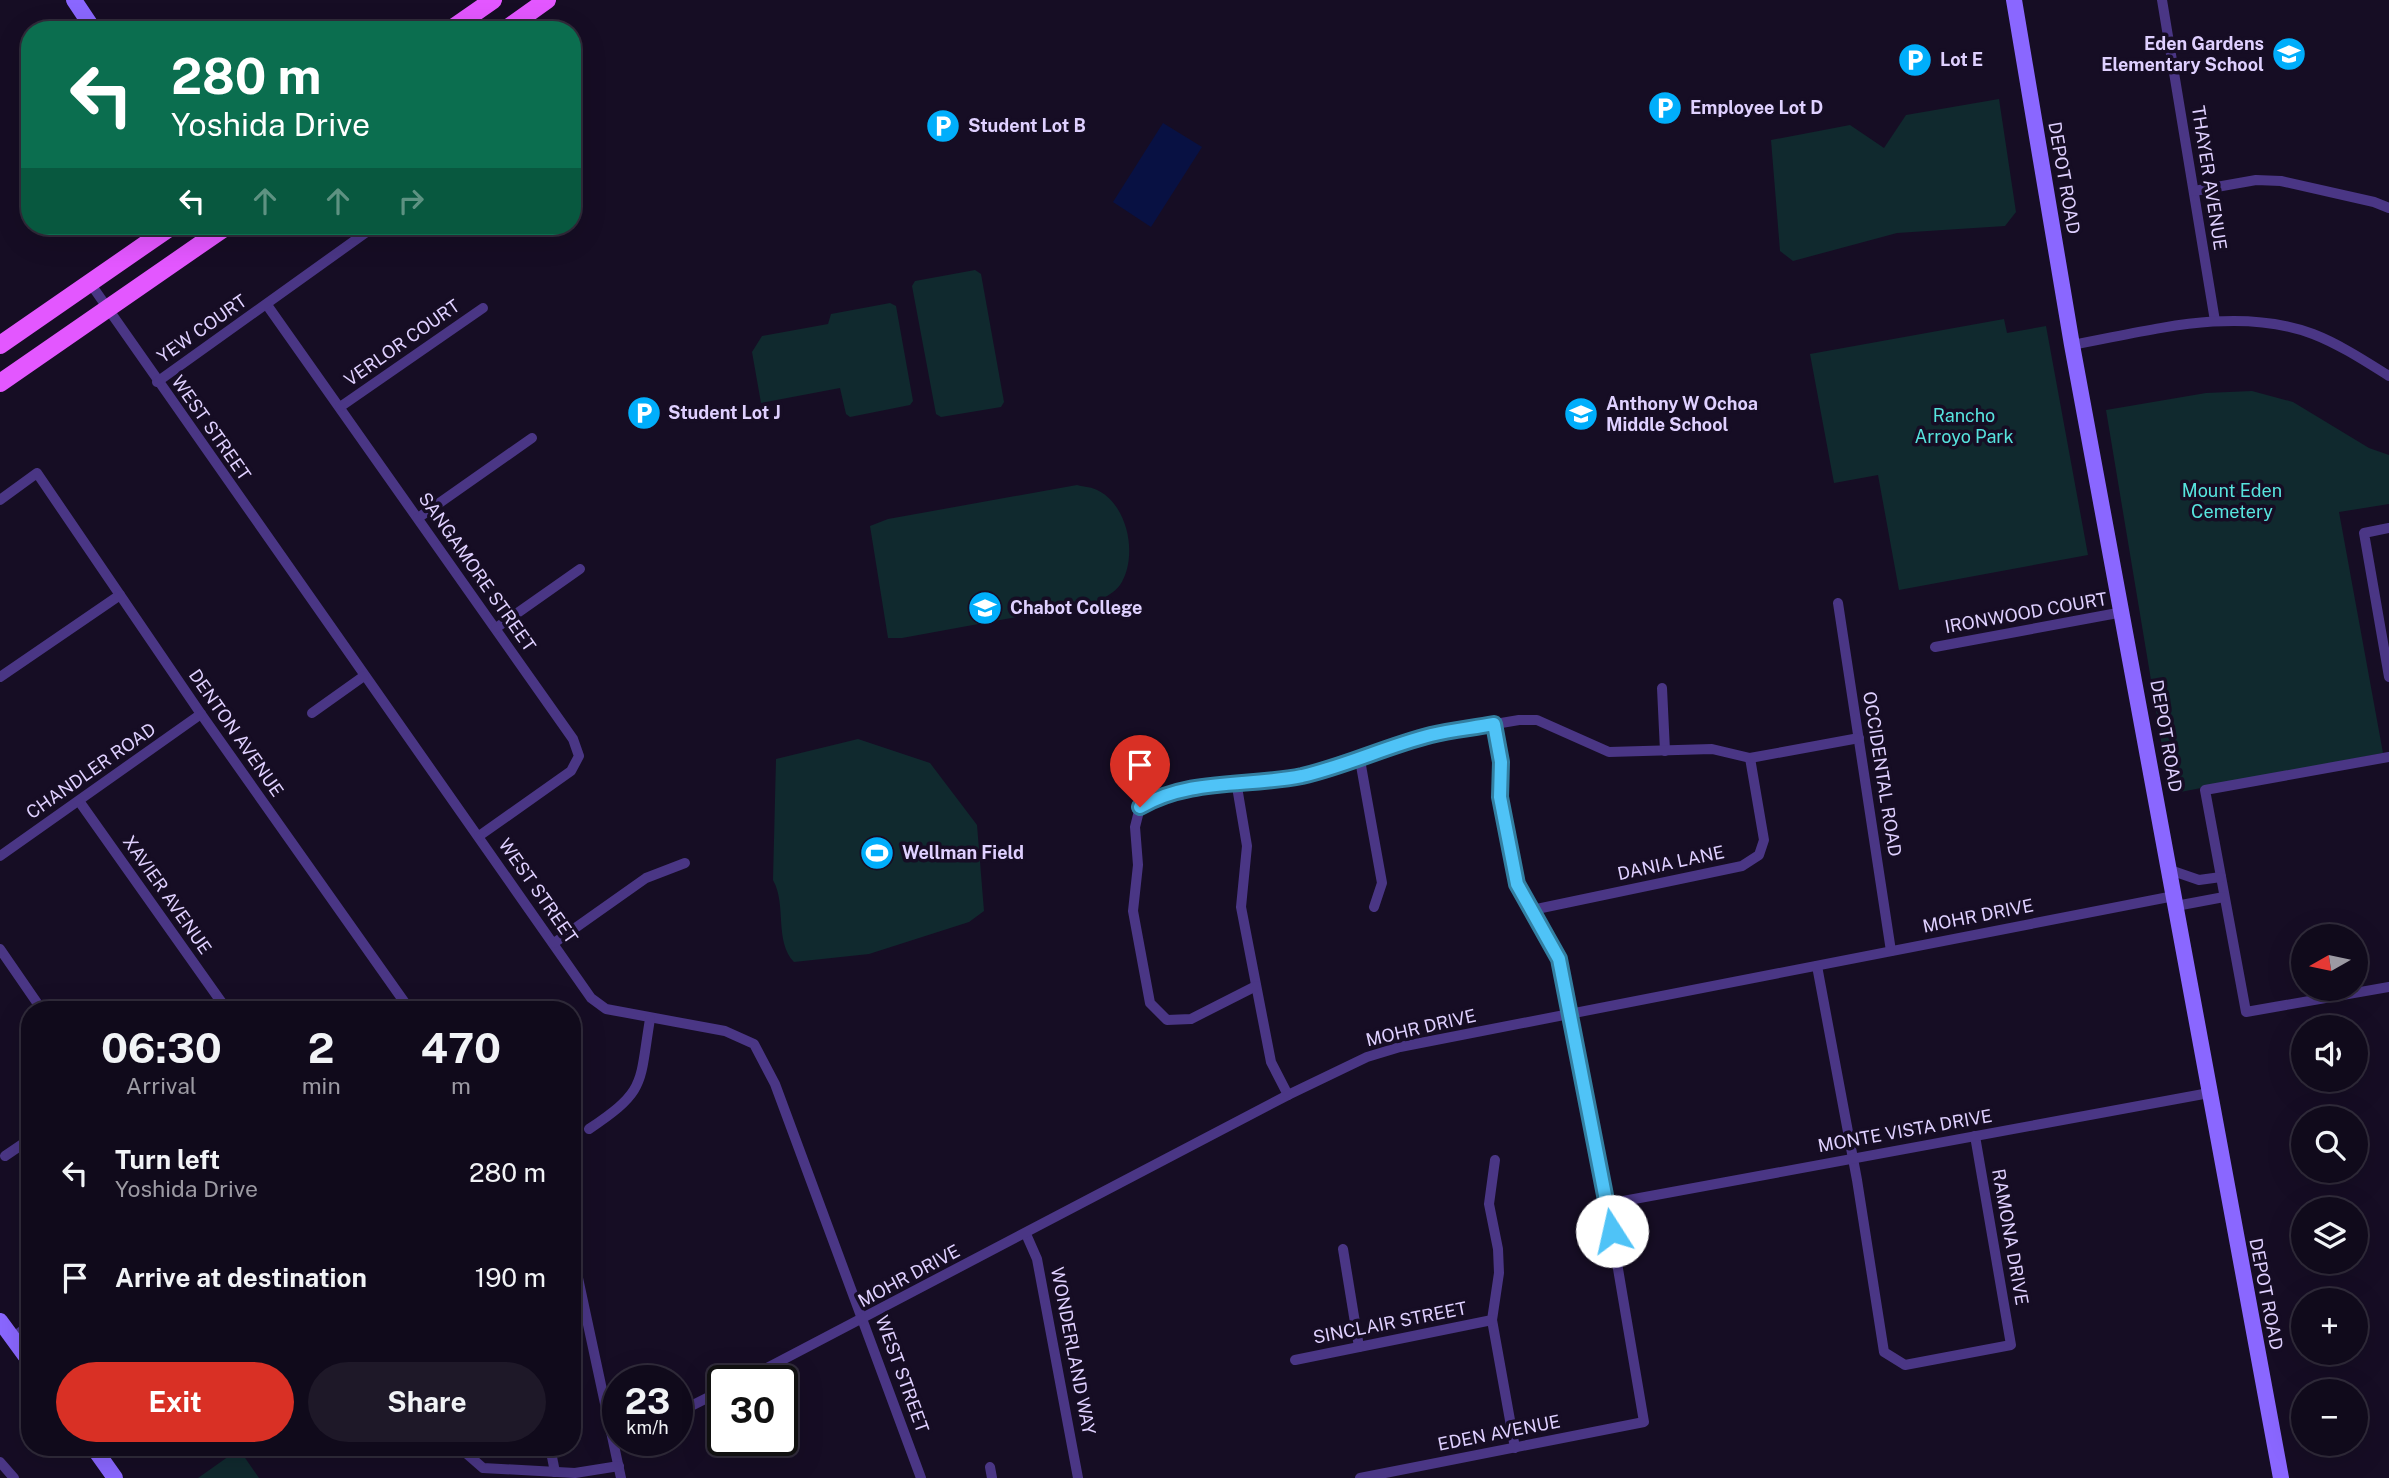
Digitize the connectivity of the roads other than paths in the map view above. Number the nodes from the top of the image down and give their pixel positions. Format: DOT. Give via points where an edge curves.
graph roads {
  1 [pos="74,0"];
  2 [pos="492,0"];
  3 [pos="547,0"];
  4 [pos="2014,0"];
  5 [pos="2162,0"];
  6 [pos="88,21"];
  7 [pos="463,21"];
  8 [pos="518,21"];
  9 [pos="2194,191"];
  10 [pos="2389,208"];
  11 [pos="159,235"];
  12 [pos="214,235"];
  13 [pos="363,235"];
  14 [pos="89,283"];
  15 [pos="267,304"];
  16 [pos="483,308"];
  17 [pos="107,309"];
  18 [pos="2215,321"];
  19 [pos="0,345"];
  20 [pos="2072,345"];
  21 [pos="2389,376"];
  22 [pos="157,382"];
  23 [pos="0,383"];
  24 [pos="340,407"];
  25 [pos="532,438"];
  26 [pos="0,499"];
  27 [pos="418,518"];
  28 [pos="2389,528"];
  29 [pos="580,569"];
  30 [pos="120,595"];
  31 [pos="1838,603"];
  32 [pos="2123,612"];
  33 [pos="496,628"];
  34 [pos="1935,647"];
  35 [pos="364,676"];
  36 [pos="0,677"];
  37 [pos="2389,677"];
  38 [pos="1662,688"];
  39 [pos="312,713"];
  40 [pos="201,714"];
  41 [pos="1494,724"];
  42 [pos="1859,738"];
  43 [pos="1665,751"];
  44 [pos="2389,757"];
  45 [pos="1750,758"];
  46 [pos="1360,760"];
  47 [pos="1236,781"];
  48 [pos="79,801"];
  49 [pos="479,836"];
  50 [pos="0,856"];
  51 [pos="685,863"];
  52 [pos="2170,870"];
  53 [pos="2221,877"];
  54 [pos="2224,897"];
  55 [pos="2175,901"];
  56 [pos="1374,907"];
  57 [pos="1532,910"];
  58 [pos="554,943"];
  59 [pos="0,949"];
  60 [pos="1891,951"];
  61 [pos="12,966"];
  62 [pos="1818,966"];
  63 [pos="1,973"];
  64 [pos="1256,986"];
  65 [pos="2389,986"];
  66 [pos="36,1001"];
  67 [pos="221,1001"];
  68 [pos="404,1001"];
  69 [pos="1570,1015"];
  70 [pos="650,1019"];
  71 [pos="2209,1093"];
  72 [pos="1289,1095"];
  73 [pos="589,1129"];
  74 [pos="1975,1136"];
  75 [pos="21,1145"];
  76 [pos="5,1156"];
  77 [pos="1852,1158"];
  78 [pos="1495,1160"];
  79 [pos="1607,1204"];
  80 [pos="1026,1234"];
  81 [pos="1343,1249"];
  82 [pos="581,1286"];
  83 [pos="864,1319"];
  84 [pos="1492,1320"];
  85 [pos="0,1321"];
  86 [pos="21,1332"];
  87 [pos="12,1338"];
  88 [pos="1359,1347"];
  89 [pos="21,1350"];
  90 [pos="1295,1360"];
  91 [pos="773,1365"];
  92 [pos="602,1370"];
  93 [pos="1515,1448"];
  94 [pos="100,1456"];
  95 [pos="470,1456"];
  96 [pos="552,1456"];
  97 [pos="619,1456"];
  98 [pos="0,1462"];
  99 [pos="619,1466"];
  100 [pos="555,1472"];
  101 [pos="14,1478"];
  102 [pos="115,1478"];
  103 [pos="621,1478"];
  104 [pos="921,1478"];
  105 [pos="1079,1478"];
  106 [pos="1360,1478"];
  107 [pos="2281,1478"];
  1 -- 6 [label="street"];
  2 -- 7 [label="main road"];
  3 -- 8 [label="main road"];
  4 -- 20 [label="street, DEPOT ROAD"];
  5 -- 9 [label="street, THAYER AVENUE"];
  9 -- 10 [label="street" via="2256,180 2281,181"];
  9 -- 18 [label="street, THAYER AVENUE"];
  11 -- 14 [label="main road"];
  12 -- 17 [label="main road"];
  13 -- 15 [label="street, YEW COURT"];
  14 -- 17 [label="street, WEST STREET"];
  14 -- 19 [label="main road"];
  15 -- 22 [label="street, YEW COURT"];
  15 -- 24 [label="street, SANGAMORE STREET"];
  16 -- 24 [label="street, VERLOR COURT"];
  17 -- 22 [label="street, WEST STREET"];
  17 -- 23 [label="main road"];
  18 -- 20 [label="street"];
  18 -- 21 [label="street" via="2275,324 2313,334"];
  20 -- 32 [label="street, DEPOT ROAD"];
  22 -- 35 [label="street, WEST STREET"];
  24 -- 27 [label="street, SANGAMORE STREET"];
  25 -- 27 [label="street"];
  26 -- 30 [label="street, DENTON AVENUE" via="37,473"];
  27 -- 33 [label="street, SANGAMORE STREET"];
  28 -- 37 [label="street" via="2364,533"];
  29 -- 33 [label="street"];
  30 -- 36 [label="street"];
  30 -- 40 [label="street, DENTON AVENUE"];
  31 -- 42 [label="street, OCCIDENTAL ROAD"];
  32 -- 34 [label="street, IRONWOOD COURT"];
  32 -- 52 [label="street, DEPOT ROAD"];
  33 -- 49 [label="street, SANGAMORE STREET" via="573,739 579,756 571,771"];
  35 -- 39 [label="street"];
  35 -- 49 [label="street, WEST STREET"];
  38 -- 43 [label="street"];
  40 -- 48 [label="street, CHANDLER ROAD"];
  40 -- 68 [label="street, DENTON AVENUE"];
  41 -- 43 [label="street" via="1537,720 1609,752"];
  41 -- 46 [label="street" via="1430,735"];
  41 -- 57 [label="street" via="1501,762 1500,797 1517,884"];
  42 -- 45 [label="street"];
  42 -- 60 [label="street, OCCIDENTAL ROAD"];
  43 -- 45 [label="street" via="1712,749"];
  44 -- 53 [label="street" via="2205,790"];
  45 -- 57 [label="street, DANIA LANE" via="1764,839 1759,855 1742,866"];
  46 -- 47 [label="street" via="1300,776"];
  46 -- 56 [label="street" via="1382,883"];
  47 -- 64 [label="street" via="1247,846 1241,906"];
  47 -- 64 [label="street" via="1162,794 1140,807 1135,827 1138,865 1133,911 1150,1003 1167,1020 1191,1019"];
  48 -- 50 [label="street, CHANDLER ROAD"];
  48 -- 67 [label="street, XAVIER AVENUE"];
  49 -- 58 [label="street, WEST STREET"];
  51 -- 58 [label="street" via="646,878"];
  52 -- 53 [label="street" via="2199,880"];
  52 -- 55 [label="street, DEPOT ROAD"];
  53 -- 54 [label="street"];
  54 -- 55 [label="street, MOHR DRIVE"];
  54 -- 65 [label="street" via="2246,1012"];
  55 -- 60 [label="street, MOHR DRIVE"];
  55 -- 71 [label="street, DEPOT ROAD"];
  57 -- 69 [label="street" via="1559,959"];
  58 -- 70 [label="street, WEST STREET" via="591,998 606,1009"];
  59 -- 61 [label="street"];
  60 -- 62 [label="street, MOHR DRIVE"];
  61 -- 63 [label="street"];
  61 -- 66 [label="street"];
  62 -- 69 [label="street, MOHR DRIVE"];
  62 -- 77 [label="street"];
  64 -- 72 [label="street" via="1270,1062"];
  69 -- 72 [label="street, MOHR DRIVE" via="1400,1047 1367,1057"];
  69 -- 79 [label="street"];
  70 -- 73 [label="street" via="638,1087 625,1104"];
  70 -- 83 [label="street, WEST STREET" via="725,1031 754,1044 775,1084"];
  71 -- 74 [label="street, MONTE VISTA DRIVE"];
  71 -- 107 [label="street, DEPOT ROAD"];
  72 -- 80 [label="street, MOHR DRIVE"];
  74 -- 77 [label="street, MONTE VISTA DRIVE"];
  74 -- 77 [label="street, RAMONA DRIVE" via="2011,1345 1905,1366 1884,1352"];
  75 -- 76 [label="street"];
  77 -- 79 [label="street, MONTE VISTA DRIVE"];
  78 -- 84 [label="street" via="1489,1205 1499,1273"];
  79 -- 93 [label="street, EDEN AVENUE" via="1644,1422"];
  80 -- 83 [label="street, MOHR DRIVE"];
  80 -- 105 [label="street, WONDERLAND WAY" via="1037,1259"];
  81 -- 88 [label="street"];
  82 -- 92 [label="street"];
  83 -- 91 [label="street, MOHR DRIVE"];
  83 -- 104 [label="street, WEST STREET"];
  84 -- 88 [label="street, SINCLAIR STREET"];
  84 -- 93 [label="street"];
  85 -- 87 [label="street"];
  86 -- 87 [label="street"];
  87 -- 89 [label="street"];
  88 -- 90 [label="street, SINCLAIR STREET"];
  93 -- 106 [label="street, EDEN AVENUE"];
  94 -- 102 [label="street"];
  95 -- 100 [label="street" via="483,1468"];
  96 -- 100 [label="street"];
  97 -- 99 [label="street"];
  98 -- 101 [label="street"];
  99 -- 100 [label="street"];
  99 -- 103 [label="street"];
}
